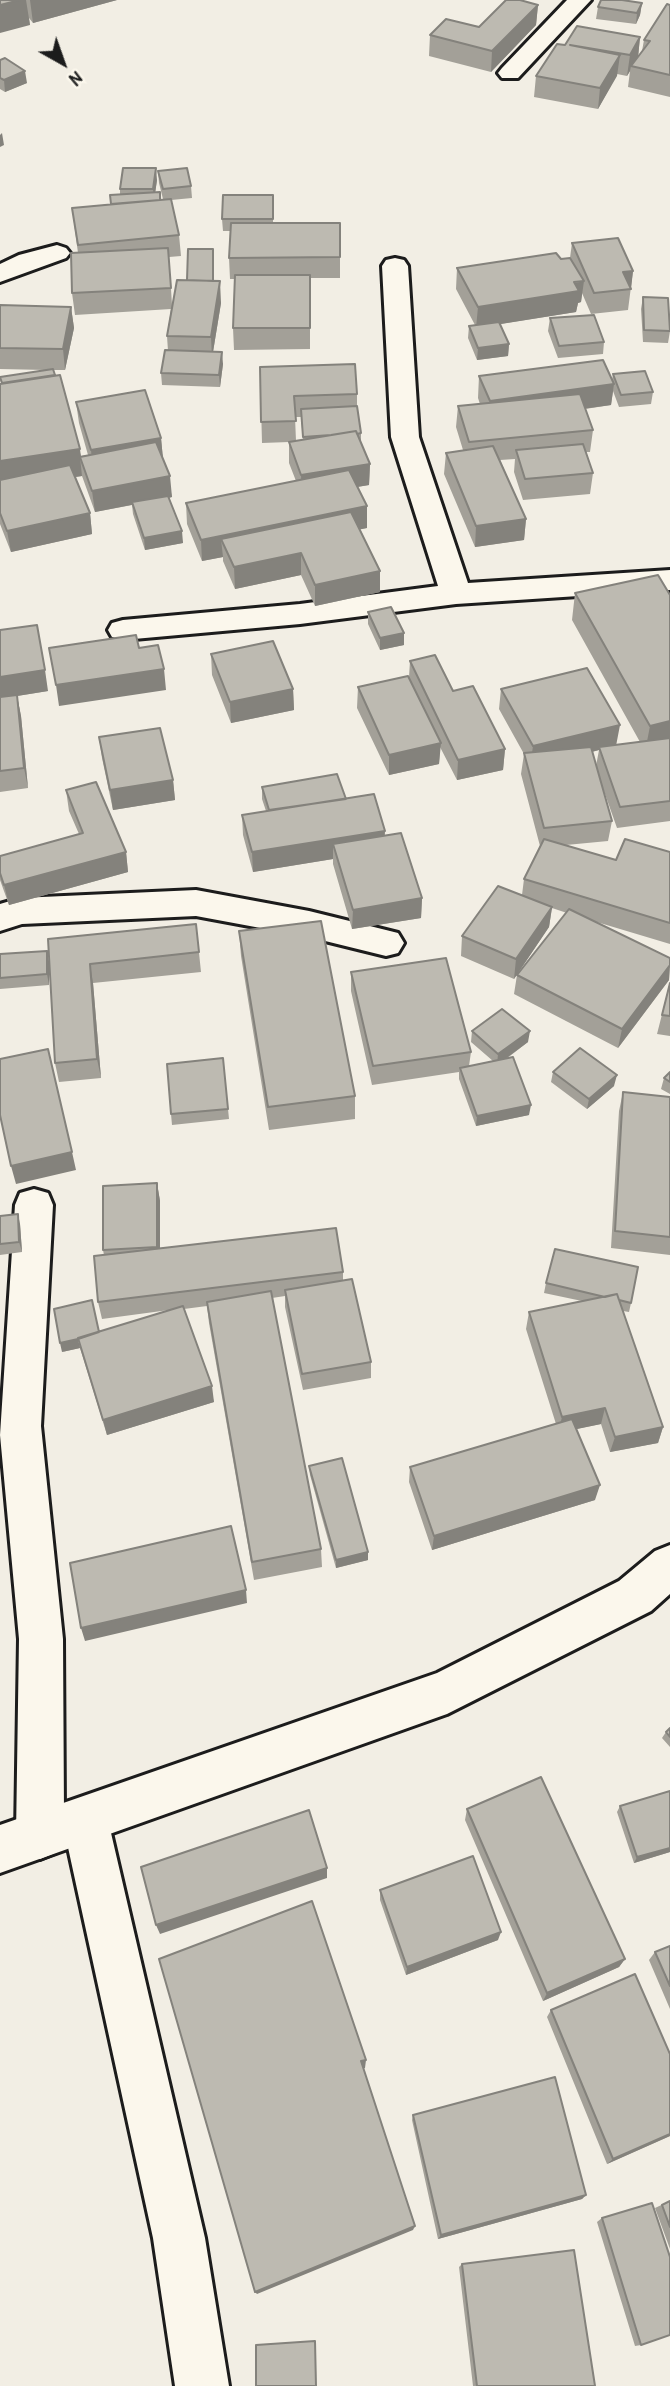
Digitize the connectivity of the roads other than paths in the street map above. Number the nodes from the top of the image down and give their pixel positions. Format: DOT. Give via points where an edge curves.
graph roads {
  1 [pos="580,0"];
  2 [pos="510,73"];
  3 [pos="57,253"];
  4 [pos="395,266"];
  5 [pos="0,274"];
  6 [pos="670,580"];
  7 [pos="456,594"];
  8 [pos="123,631"];
  9 [pos="0,918"];
  10 [pos="386,943"];
  11 [pos="34,1205"];
  12 [pos="670,1566"];
  13 [pos="42,1834"];
  14 [pos="202,2386"];
  1 -- 2 [label="street"];
  3 -- 5 [label="street"];
  4 -- 7 [label="street" via="405,437"];
  6 -- 7 [label="street"];
  7 -- 8 [label="street"];
  9 -- 10 [label="street" via="20,911 196,902"];
  11 -- 13 [label="street" via="20,1426 41,1639"];
  12 -- 13 [label="street" via="635,1596 447,1692"];
  13 -- 14 [label="street" via="179,2238"];
}
